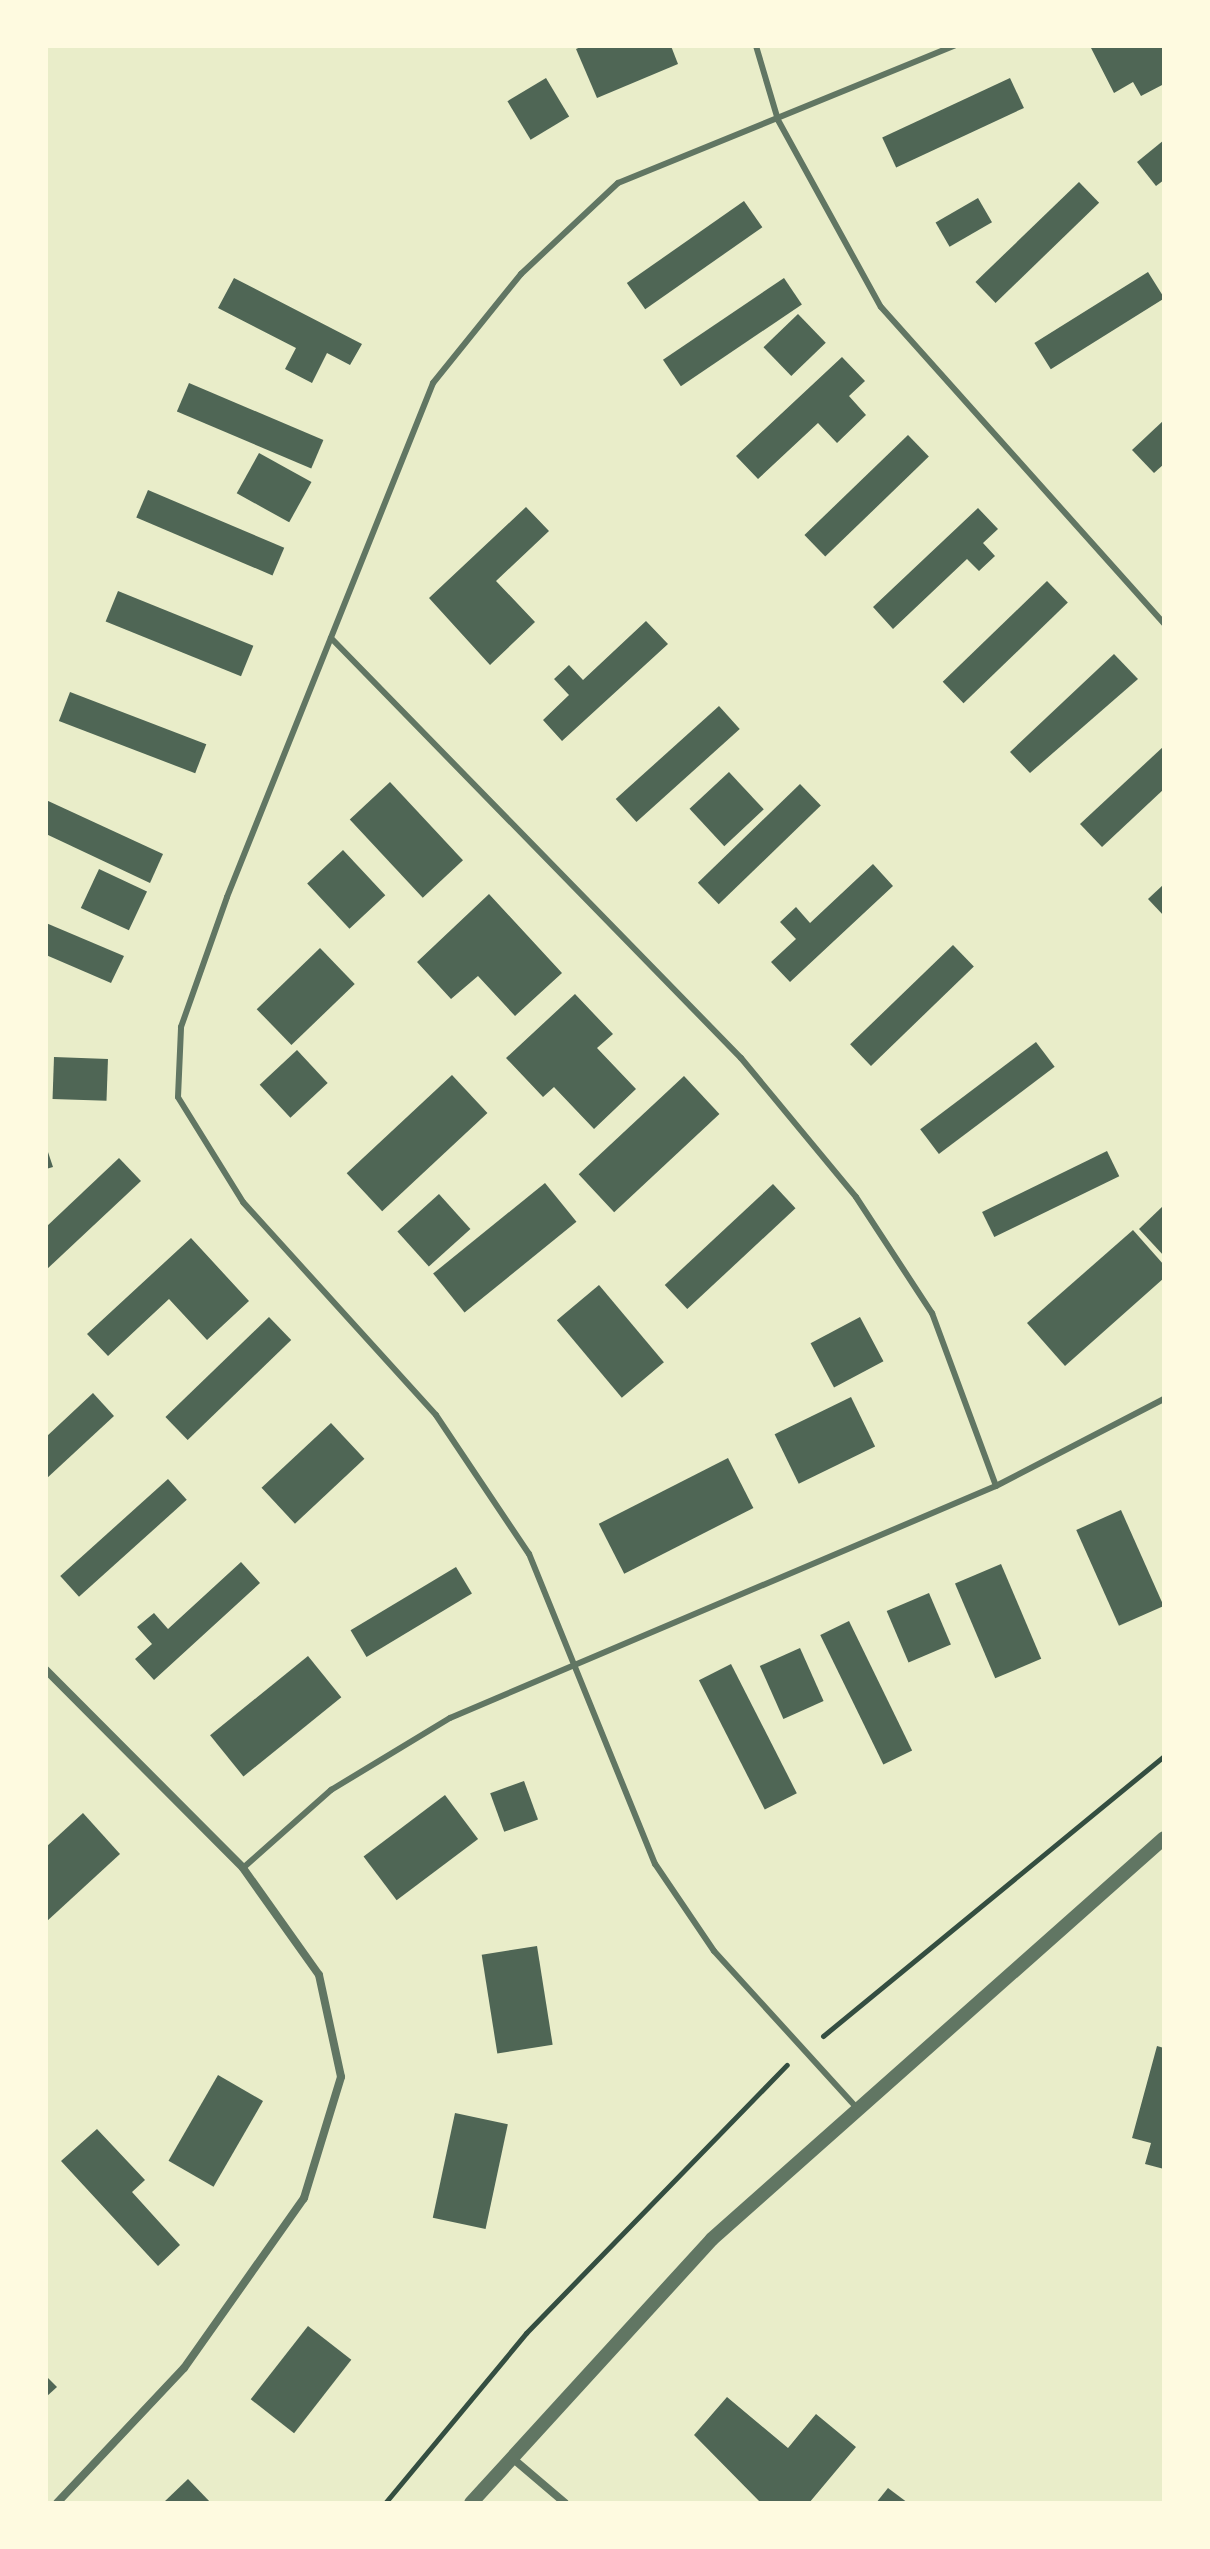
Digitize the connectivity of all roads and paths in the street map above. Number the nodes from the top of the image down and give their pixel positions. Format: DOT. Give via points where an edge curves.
graph roads {
  1 [pos="756,46"];
  2 [pos="954,46"];
  3 [pos="778,120"];
  4 [pos="1164,624"];
  5 [pos="331,638"];
  6 [pos="1164,1399"];
  7 [pos="996,1486"];
  8 [pos="577,1663"];
  9 [pos="46,1670"];
  10 [pos="1164,1756"];
  11 [pos="1164,1838"];
  12 [pos="243,1868"];
  13 [pos="805,2051"];
  14 [pos="856,2107"];
  15 [pos="511,2457"];
  16 [pos="57,2503"];
  17 [pos="385,2503"];
  18 [pos="471,2503"];
  19 [pos="565,2503"];
  1 -- 3 [label="lane"];
  2 -- 3 [label="lane"];
  3 -- 4 [label="lane" via="881,307"];
  3 -- 5 [label="lane" via="618,183 521,274 433,383"];
  5 -- 7 [label="lane" via="741,1058 856,1197 932,1313"];
  5 -- 8 [label="lane" via="181,1027 178,1097 243,1202 436,1415 529,1554"];
  6 -- 7 [label="lane"];
  7 -- 8 [label="lane"];
  8 -- 12 [label="lane" via="450,1718 344,1782"];
  8 -- 13 [label="lane" via="655,1864 714,1951"];
  9 -- 12 [label="street"];
  10 -- 13 [label="path"];
  11 -- 14 [label="street"];
  12 -- 16 [label="street" via="319,1975 341,2077 304,2198 184,2368"];
  13 -- 14 [label="lane"];
  13 -- 17 [label="path" via="526,2333"];
  14 -- 15 [label="street" via="712,2239"];
  15 -- 18 [label="street"];
  15 -- 19 [label="street"];
}
